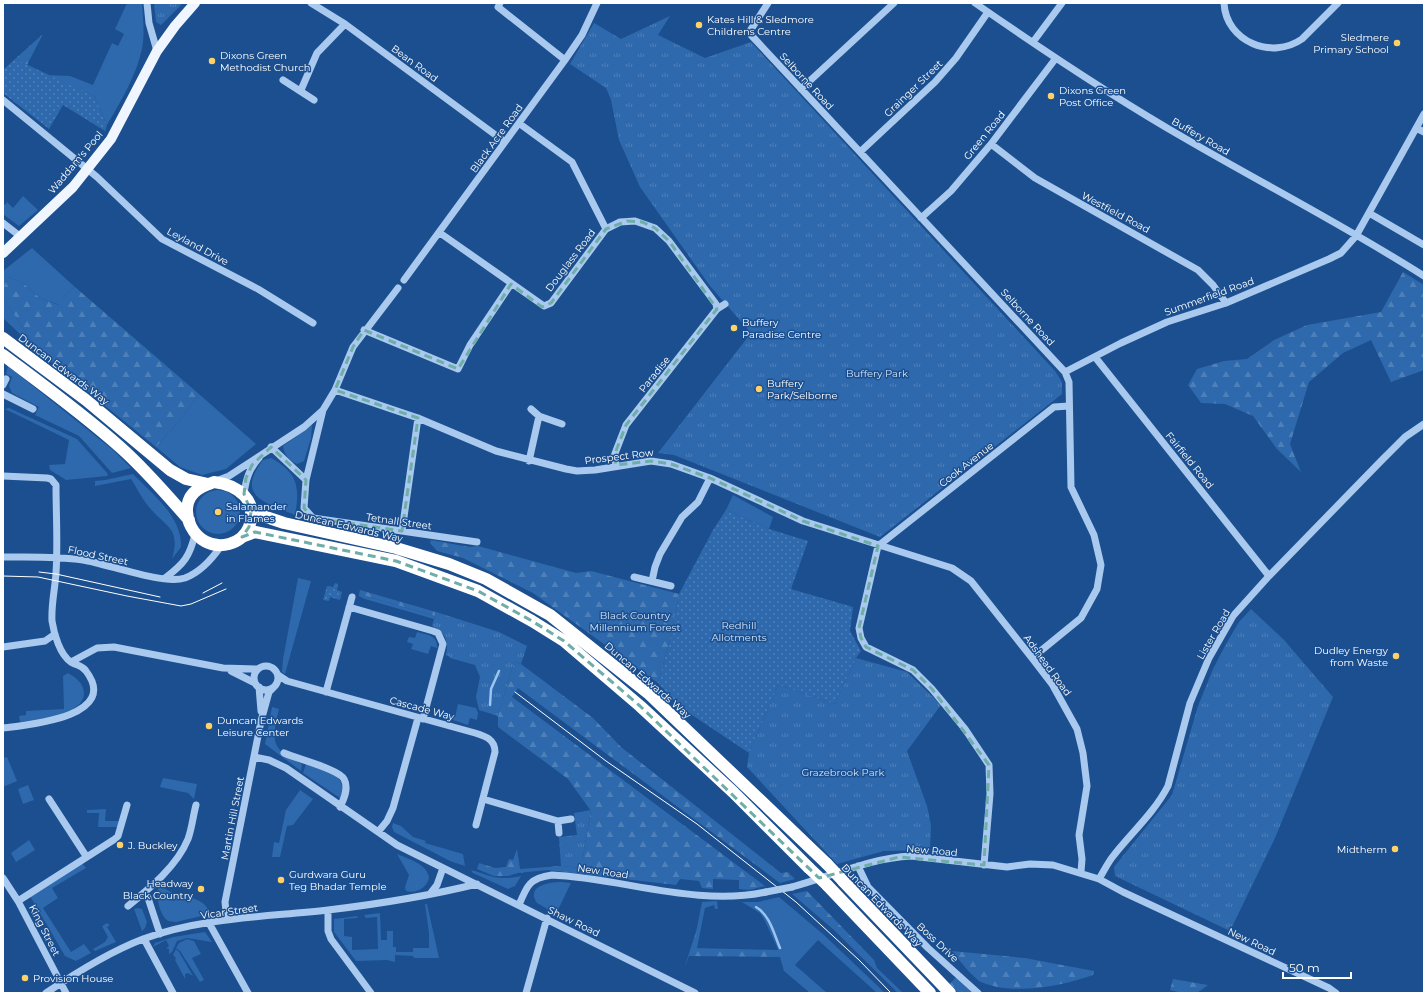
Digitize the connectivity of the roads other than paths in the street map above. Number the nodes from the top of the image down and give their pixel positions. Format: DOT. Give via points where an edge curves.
graph roads {
  1 [pos="147,3"];
  2 [pos="196,3"];
  3 [pos="311,3"];
  4 [pos="500,3"];
  5 [pos="597,3"];
  6 [pos="768,3"];
  7 [pos="894,3"];
  8 [pos="975,3"];
  9 [pos="1062,3"];
  10 [pos="1224,3"];
  11 [pos="1338,3"];
  12 [pos="988,12"];
  13 [pos="345,24"];
  14 [pos="1033,42"];
  15 [pos="157,51"];
  16 [pos="1056,58"];
  17 [pos="565,60"];
  18 [pos="283,80"];
  19 [pos="801,89"];
  20 [pos="301,90"];
  21 [pos="3,100"];
  22 [pos="314,100"];
  23 [pos="1424,114"];
  24 [pos="520,124"];
  25 [pos="1416,128"];
  26 [pos="1424,132"];
  27 [pos="505,142"];
  28 [pos="991,144"];
  29 [pos="860,152"];
  30 [pos="87,169"];
  31 [pos="1369,213"];
  32 [pos="921,218"];
  33 [pos="3,223"];
  34 [pos="606,229"];
  35 [pos="440,233"];
  36 [pos="1356,236"];
  37 [pos="21,237"];
  38 [pos="1424,246"];
  39 [pos="3,253"];
  40 [pos="1424,276"];
  41 [pos="404,280"];
  42 [pos="511,284"];
  43 [pos="398,288"];
  44 [pos="1226,303"];
  45 [pos="725,304"];
  46 [pos="717,309"];
  47 [pos="313,323"];
  48 [pos="364,330"];
  49 [pos="3,338"];
  50 [pos="3,355"];
  51 [pos="1095,357"];
  52 [pos="1065,372"];
  53 [pos="335,390"];
  54 [pos="3,394"];
  55 [pos="1068,406"];
  56 [pos="33,409"];
  57 [pos="531,409"];
  58 [pos="323,410"];
  59 [pos="539,416"];
  60 [pos="418,418"];
  61 [pos="562,424"];
  62 [pos="1424,424"];
  63 [pos="271,447"];
  64 [pos="264,452"];
  65 [pos="529,461"];
  66 [pos="616,465"];
  67 [pos="3,476"];
  68 [pos="710,478"];
  69 [pos="306,480"];
  70 [pos="211,483"];
  71 [pos="244,494"];
  72 [pos="251,512"];
  73 [pos="189,520"];
  74 [pos="402,531"];
  75 [pos="195,534"];
  76 [pos="242,537"];
  77 [pos="477,542"];
  78 [pos="221,546"];
  79 [pos="878,546"];
  80 [pos="3,557"];
  81 [pos="56,557"];
  82 [pos="1269,576"];
  83 [pos="634,577"];
  84 [pos="165,578"];
  85 [pos="652,580"];
  86 [pos="671,586"];
  87 [pos="352,597"];
  88 [pos="350,607"];
  89 [pos="55,634"];
  90 [pos="3,647"];
  91 [pos="1032,658"];
  92 [pos="71,662"];
  93 [pos="223,668"];
  94 [pos="258,669"];
  95 [pos="278,675"];
  96 [pos="287,682"];
  97 [pos="257,685"];
  98 [pos="274,686"];
  99 [pos="326,692"];
  100 [pos="420,719"];
  101 [pos="261,721"];
  102 [pos="3,728"];
  103 [pos="284,753"];
  104 [pos="254,757"];
  105 [pos="49,799"];
  106 [pos="483,800"];
  107 [pos="127,805"];
  108 [pos="196,805"];
  109 [pos="340,807"];
  110 [pos="571,819"];
  111 [pos="558,821"];
  112 [pos="476,826"];
  113 [pos="378,832"];
  114 [pos="559,834"];
  115 [pos="86,856"];
  116 [pos="984,865"];
  117 [pos="858,866"];
  118 [pos="443,868"];
  119 [pos="1081,872"];
  120 [pos="3,878"];
  121 [pos="1099,879"];
  122 [pos="477,884"];
  123 [pos="146,892"];
  124 [pos="430,894"];
  125 [pos="18,901"];
  126 [pos="519,905"];
  127 [pos="128,906"];
  128 [pos="328,910"];
  129 [pos="547,918"];
  130 [pos="226,920"];
  131 [pos="209,923"];
  132 [pos="160,934"];
  133 [pos="144,939"];
  134 [pos="60,982"];
  135 [pos="685,990"];
  136 [pos="46,993"];
  137 [pos="66,993"];
  138 [pos="173,993"];
  139 [pos="248,993"];
  140 [pos="371,993"];
  141 [pos="526,993"];
  142 [pos="695,993"];
  143 [pos="930,993"];
  144 [pos="950,993"];
  145 [pos="978,993"];
  146 [pos="1336,993"];
  1 -- 15 [label="street" via="149,23"];
  2 -- 15 [label="main road, Waddam's Pool"];
  3 -- 13 [label="street, Bean Road"];
  4 -- 17 [label="street" via="498,7"];
  5 -- 17 [label="street, Black Acre Road" via="582,35"];
  6 -- 19 [label="street, Selborne Road" via="750,31"];
  7 -- 19 [label="street"];
  8 -- 12 [label="street, Buffery Road"];
  9 -- 14 [label="street"];
  10 -- 11 [label="street" via="1228,20 1236,33 1252,44 1275,49 1296,44"];
  12 -- 14 [label="street, Buffery Road"];
  12 -- 29 [label="street, Grainger Street" via="956,58 935,82"];
  13 -- 20 [label="street" via="317,53"];
  13 -- 27 [label="street, Bean Road"];
  14 -- 16 [label="street, Buffery Road"];
  15 -- 30 [label="main road, Waddam's Pool" via="111,139"];
  16 -- 28 [label="street, Green Road"];
  16 -- 36 [label="street, Buffery Road" via="1184,138"];
  17 -- 24 [label="street, Black Acre Road"];
  18 -- 20 [label="street"];
  19 -- 29 [label="street, Selborne Road"];
  20 -- 22 [label="street"];
  21 -- 30 [label="street, Leyland Drive"];
  23 -- 25 [label="street, Summerfield Road"];
  24 -- 27 [label="street, Black Acre Road"];
  24 -- 34 [label="street" via="572,162"];
  25 -- 26 [label="street"];
  25 -- 31 [label="street, Summerfield Road"];
  27 -- 35 [label="street, Black Acre Road"];
  28 -- 32 [label="street, Green Road" via="951,191"];
  28 -- 44 [label="street, Westfield Road" via="1035,178 1198,270"];
  29 -- 32 [label="street, Selborne Road"];
  30 -- 37 [label="main road, Waddam's Pool" via="64,196"];
  30 -- 47 [label="street, Leyland Drive" via="162,239 258,289"];
  31 -- 36 [label="street, Summerfield Road"];
  31 -- 38 [label="street"];
  32 -- 52 [label="street, Selborne Road"];
  33 -- 37 [label="street"];
  34 -- 42 [label="street, Douglass Road" via="551,303 541,306"];
  34 -- 46 [label="street, Douglass Road" via="627,221 642,222 655,228 692,272"];
  35 -- 41 [label="street, Black Acre Road"];
  35 -- 42 [label="street"];
  36 -- 40 [label="street, Buffery Road"];
  36 -- 44 [label="street, Summerfield Road" via="1341,253"];
  37 -- 39 [label="main road, Waddam's Pool"];
  42 -- 48 [label="street" via="474,339 458,369"];
  43 -- 48 [label="street"];
  44 -- 51 [label="street, Summerfield Road" via="1167,322"];
  45 -- 46 [label="street, Paradise"];
  46 -- 66 [label="street, Paradise" via="626,425 614,456"];
  48 -- 53 [label="street" via="353,347"];
  49 -- 70 [label="highway, Duncan Edwards Way" via="86,400 170,470 186,480"];
  50 -- 73 [label="highway" via="92,422 122,448"];
  51 -- 52 [label="street, Summerfield Road"];
  51 -- 82 [label="street, Fairfield Road"];
  52 -- 55 [label="street" via="1069,382"];
  53 -- 58 [label="street"];
  53 -- 60 [label="street, Prospect Row"];
  54 -- 56 [label="street"];
  55 -- 79 [label="street, Cook Avenue" via="1054,407"];
  55 -- 91 [label="street" via="1071,487 1094,535 1101,565 1097,589 1081,618"];
  57 -- 59 [label="street"];
  58 -- 63 [label="street" via="304,427"];
  58 -- 69 [label="street, Tetnall Street"];
  59 -- 61 [label="street"];
  59 -- 65 [label="street"];
  60 -- 65 [label="street, Prospect Row" via="496,451"];
  60 -- 74 [label="street"];
  62 -- 82 [label="street, Lister Road" via="1405,437"];
  63 -- 64 [label="street"];
  63 -- 69 [label="street"];
  64 -- 70 [label="street" via="229,476"];
  64 -- 71 [label="street" via="252,465 246,478"];
  65 -- 66 [label="street, Prospect Row" via="577,471"];
  66 -- 68 [label="street, Prospect Row" via="651,461 671,464"];
  67 -- 81 [label="street" via="47,478 56,485"];
  68 -- 79 [label="street, Prospect Row" via="803,521"];
  68 -- 85 [label="street" via="698,502 682,517 660,554"];
  69 -- 74 [label="street, Tetnall Street" via="304,508 313,518"];
  70 -- 71 [label="highway" via="235,487"];
  70 -- 73 [label="highway" via="197,490 191,498"];
  71 -- 72 [label="highway" via="250,503"];
  72 -- 76 [label="highway" via="249,527"];
  72 -- 144 [label="highway, Duncan Edwards Way, bridge" via="284,523 396,548 449,564 486,579 550,615 648,693 826,864"];
  73 -- 75 [label="highway"];
  74 -- 77 [label="street, Tetnall Street"];
  75 -- 78 [label="highway" via="205,542"];
  75 -- 84 [label="street" via="191,550 182,566"];
  76 -- 78 [label="highway"];
  76 -- 143 [label="highway, bridge" via="254,532 396,561 478,591 564,641 640,706 733,792"];
  78 -- 84 [label="street, Flood Street" via="210,562 196,572 185,578"];
  79 -- 91 [label="street, Adshead Road" via="952,568 971,581"];
  79 -- 116 [label="street" via="859,628 861,638 866,647 913,670 965,730 989,765 990,794"];
  80 -- 81 [label="street, Flood Street"];
  81 -- 84 [label="street, Flood Street"];
  81 -- 89 [label="street" via="52,613"];
  82 -- 121 [label="street, Lister Road" via="1233,616 1209,658 1190,703 1168,786 1163,796 1114,855"];
  83 -- 85 [label="street"];
  85 -- 86 [label="street"];
  87 -- 88 [label="street"];
  88 -- 99 [label="street"];
  88 -- 100 [label="street" via="433,631 442,639 442,651"];
  89 -- 90 [label="street" via="45,641"];
  89 -- 92 [label="street"];
  91 -- 119 [label="street, Adshead Road" via="1052,684 1067,710 1077,730 1083,753 1087,786 1079,835"];
  92 -- 93 [label="street" via="96,648 114,647"];
  92 -- 102 [label="street" via="82,666 91,680 93,688 88,703 78,711 48,722"];
  93 -- 94 [label="street"];
  93 -- 97 [label="street"];
  94 -- 95 [label="street" via="270,666"];
  94 -- 97 [label="street, Martin Hill Street" via="254,677"];
  95 -- 96 [label="street, Cascade Way"];
  95 -- 98 [label="street, Martin Hill Street"];
  96 -- 98 [label="street, Cascade Way"];
  96 -- 99 [label="street, Cascade Way"];
  97 -- 98 [label="street" via="265,690"];
  97 -- 101 [label="street, Martin Hill Street"];
  98 -- 101 [label="street, Martin Hill Street" via="269,692"];
  99 -- 100 [label="street, Cascade Way"];
  100 -- 106 [label="street, Cascade Way" via="490,739 496,752"];
  100 -- 113 [label="street" via="393,808"];
  101 -- 104 [label="street, Martin Hill Street"];
  103 -- 109 [label="street" via="340,774 346,784"];
  104 -- 109 [label="street, Shaw Road" via="269,760 286,768"];
  104 -- 130 [label="street, Martin Hill Street" via="226,902"];
  105 -- 115 [label="street"];
  106 -- 111 [label="street"];
  106 -- 112 [label="street, Cascade Way"];
  107 -- 115 [label="street" via="118,836"];
  108 -- 123 [label="street" via="188,838 179,856"];
  109 -- 113 [label="street, Shaw Road"];
  110 -- 111 [label="street"];
  111 -- 114 [label="street"];
  113 -- 118 [label="street, Shaw Road" via="397,845"];
  115 -- 125 [label="street"];
  116 -- 117 [label="street, New Road" via="911,856 886,858"];
  116 -- 119 [label="street, New Road" via="1007,867 1042,863"];
  117 -- 126 [label="street, New Road, bridge" via="792,887 735,896 694,894 552,875 531,881"];
  117 -- 145 [label="street, Boss Drive" via="868,887 928,948"];
  118 -- 122 [label="street, Shaw Road"];
  118 -- 124 [label="street" via="437,885"];
  119 -- 121 [label="street, New Road"];
  120 -- 125 [label="street, King Street"];
  121 -- 146 [label="street, New Road"];
  122 -- 124 [label="street, Vicar Street"];
  122 -- 126 [label="street, Shaw Road"];
  123 -- 127 [label="street"];
  123 -- 132 [label="street"];
  124 -- 128 [label="street, Vicar Street" via="399,901"];
  125 -- 134 [label="street, King Street"];
  126 -- 129 [label="street, Shaw Road"];
  128 -- 130 [label="street, Vicar Street"];
  128 -- 140 [label="street" via="328,931 331,939"];
  129 -- 135 [label="street, Shaw Road"];
  129 -- 141 [label="street"];
  130 -- 131 [label="street, Vicar Street"];
  131 -- 132 [label="street, Vicar Street"];
  131 -- 139 [label="street"];
  132 -- 133 [label="street, Vicar Street"];
  133 -- 134 [label="street, Vicar Street" via="96,961"];
  133 -- 138 [label="street"];
  134 -- 136 [label="street, Vicar Street"];
  134 -- 137 [label="street, King Street"];
  135 -- 142 [label="street, Shaw Road"];
}
